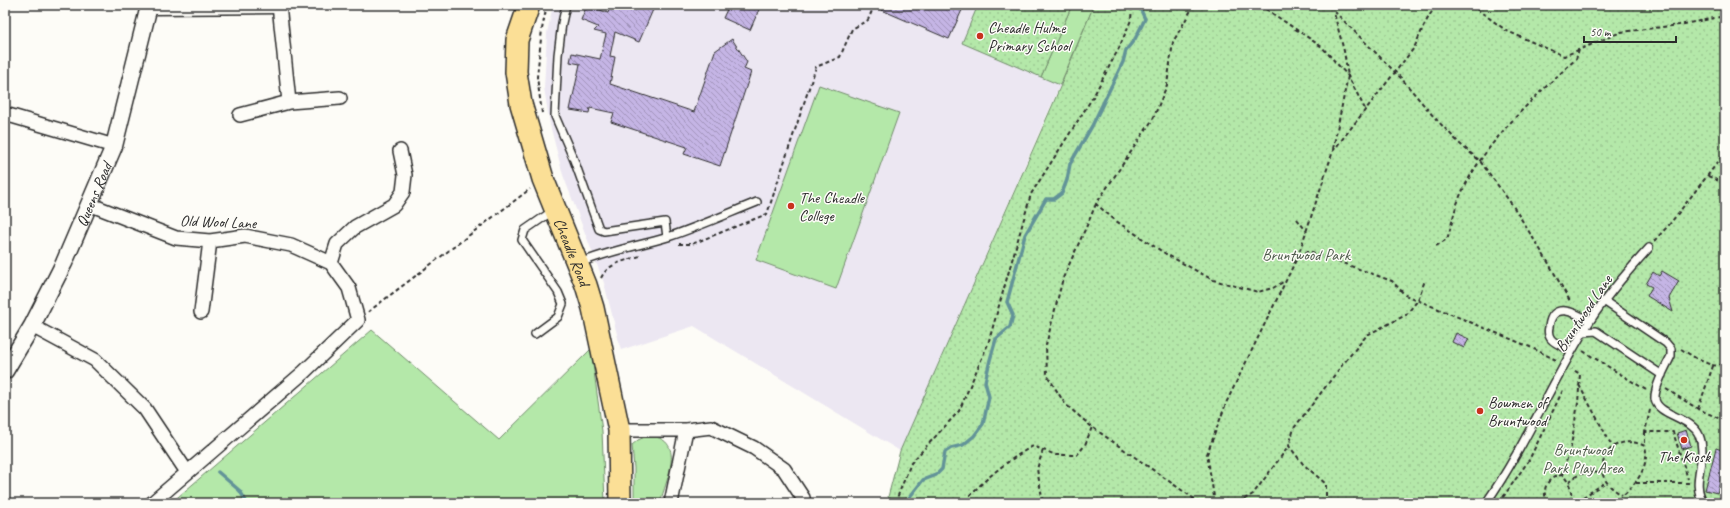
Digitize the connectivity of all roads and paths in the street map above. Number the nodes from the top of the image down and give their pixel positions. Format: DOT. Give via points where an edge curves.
graph roads {
  1 [pos="280,5"];
  2 [pos="529,5"];
  3 [pos="547,5"];
  4 [pos="566,5"];
  5 [pos="879,5"];
  6 [pos="1132,5"];
  7 [pos="1194,5"];
  8 [pos="1260,5"];
  9 [pos="1331,5"];
  10 [pos="1437,5"];
  11 [pos="1471,5"];
  12 [pos="149,6"];
  13 [pos="1334,11"];
  14 [pos="1725,16"];
  15 [pos="1580,49"];
  16 [pos="1394,71"];
  17 [pos="1348,76"];
  18 [pos="340,98"];
  19 [pos="289,102"];
  20 [pos="1365,109"];
  21 [pos="5,114"];
  22 [pos="542,114"];
  23 [pos="240,115"];
  24 [pos="114,146"];
  25 [pos="400,151"];
  26 [pos="1333,151"];
  27 [pos="1725,153"];
  28 [pos="1480,161"];
  29 [pos="1708,176"];
  30 [pos="543,179"];
  31 [pos="1725,184"];
  32 [pos="757,202"];
  33 [pos="89,204"];
  34 [pos="1096,204"];
  35 [pos="555,208"];
  36 [pos="1297,219"];
  37 [pos="1307,232"];
  38 [pos="667,237"];
  39 [pos="210,241"];
  40 [pos="672,245"];
  41 [pos="1436,246"];
  42 [pos="1649,248"];
  43 [pos="643,255"];
  44 [pos="1298,256"];
  45 [pos="584,261"];
  46 [pos="331,263"];
  47 [pos="1425,280"];
  48 [pos="1286,281"];
  49 [pos="1418,300"];
  50 [pos="1604,301"];
  51 [pos="201,312"];
  52 [pos="1576,312"];
  53 [pos="358,320"];
  54 [pos="1590,321"];
  55 [pos="32,326"];
  56 [pos="1584,332"];
  57 [pos="535,334"];
  58 [pos="1574,349"];
  59 [pos="1671,349"];
  60 [pos="1725,362"];
  61 [pos="1565,365"];
  62 [pos="1714,366"];
  63 [pos="1573,369"];
  64 [pos="5,371"];
  65 [pos="1662,375"];
  66 [pos="1570,376"];
  67 [pos="1566,383"];
  68 [pos="1579,384"];
  69 [pos="1658,385"];
  70 [pos="1653,399"];
  71 [pos="1698,409"];
  72 [pos="1725,421"];
  73 [pos="1092,426"];
  74 [pos="619,430"];
  75 [pos="686,430"];
  76 [pos="1645,432"];
  77 [pos="1290,446"];
  78 [pos="1612,446"];
  79 [pos="1645,446"];
  80 [pos="1043,450"];
  81 [pos="187,472"];
  82 [pos="1602,473"];
  83 [pos="1562,475"];
  84 [pos="1606,481"];
  85 [pos="1569,482"];
  86 [pos="1636,483"];
  87 [pos="1689,483"];
  88 [pos="1697,483"];
  89 [pos="1622,495"];
  90 [pos="1571,500"];
  91 [pos="1577,501"];
  92 [pos="152,503"];
  93 [pos="620,503"];
  94 [pos="671,503"];
  95 [pos="804,503"];
  96 [pos="895,503"];
  97 [pos="972,503"];
  98 [pos="1043,503"];
  99 [pos="1200,503"];
  100 [pos="1215,503"];
  101 [pos="1238,503"];
  102 [pos="1326,503"];
  103 [pos="1486,503"];
  104 [pos="1500,503"];
  105 [pos="1548,503"];
  106 [pos="1566,503"];
  107 [pos="1581,503"];
  108 [pos="1613,503"];
  109 [pos="1704,503"];
  1 -- 12 [label="street"];
  1 -- 19 [label="street"];
  2 -- 30 [label="main road, Cheadle Road" via="517,40 516,72 521,104"];
  3 -- 22 [label="path" via="537,77"];
  4 -- 38 [label="lane" via="558,55 556,116 600,229 604,231 665,222"];
  5 -- 40 [label="path" via="878,8 874,6 868,20 852,29 840,58 816,67 767,214 692,244"];
  6 -- 96 [label="path" via="1131,20 1093,97 1031,194 988,344 959,411 911,463"];
  7 -- 34 [label="path" via="1173,42 1166,85 1152,119"];
  8 -- 17 [label="path" via="1322,48"];
  9 -- 13 [label="path"];
  10 -- 16 [label="path" via="1427,16 1424,29 1414,48"];
  11 -- 15 [label="path" via="1507,31 1564,56"];
  12 -- 24 [label="street, Queens Road"];
  13 -- 16 [label="path"];
  13 -- 17 [label="path"];
  14 -- 15 [label="path" via="1621,32"];
  15 -- 28 [label="path" via="1576,59 1525,106"];
  16 -- 20 [label="path"];
  16 -- 28 [label="path" via="1434,117"];
  17 -- 20 [label="path"];
  17 -- 26 [label="path"];
  18 -- 19 [label="street"];
  19 -- 23 [label="street"];
  20 -- 26 [label="path"];
  21 -- 24 [label="street"];
  24 -- 33 [label="street, Queens Road"];
  25 -- 46 [label="street" via="405,175 403,192 394,204 355,228 337,244"];
  26 -- 37 [label="path"];
  27 -- 29 [label="path"];
  28 -- 41 [label="path" via="1458,203 1447,239"];
  28 -- 52 [label="path" via="1513,206"];
  29 -- 31 [label="path"];
  29 -- 42 [label="path"];
  30 -- 35 [label="main road, Cheadle Road"];
  30 -- 53 [label="path"];
  32 -- 38 [label="lane"];
  33 -- 39 [label="street, Old Wool Lane" via="176,238"];
  33 -- 55 [label="street, Queens Road" via="64,263"];
  34 -- 48 [label="path" via="1116,221 1166,254 1213,280 1258,292"];
  34 -- 73 [label="path" via="1063,278 1046,345 1047,376 1065,404"];
  35 -- 45 [label="main road, Cheadle Road"];
  35 -- 57 [label="lane" via="524,230 522,240 558,292 563,304 558,317"];
  36 -- 37 [label="path"];
  37 -- 44 [label="path"];
  38 -- 45 [label="lane"];
  39 -- 46 [label="street, Old Wool Lane" via="245,236 291,245"];
  39 -- 51 [label="street"];
  42 -- 50 [label="lane, Bruntwood Lane"];
  43 -- 45 [label="path" via="610,266 600,280"];
  44 -- 48 [label="path"];
  44 -- 49 [label="path" via="1309,251 1392,281 1405,295"];
  45 -- 74 [label="main road, Cheadle Road"];
  46 -- 53 [label="street" via="349,288"];
  47 -- 49 [label="path"];
  48 -- 100 [label="path" via="1227,401 1207,454"];
  49 -- 61 [label="path" via="1530,347"];
  49 -- 77 [label="path" via="1406,315 1367,335 1294,428"];
  50 -- 54 [label="lane, Bruntwood Lane"];
  50 -- 59 [label="lane"];
  52 -- 54 [label="lane"];
  52 -- 58 [label="lane" via="1563,310 1555,314 1548,332 1552,340"];
  53 -- 81 [label="street" via="304,372"];
  54 -- 56 [label="lane, Bruntwood Lane"];
  55 -- 64 [label="street, Queens Road"];
  55 -- 81 [label="street" via="95,360 144,409"];
  56 -- 58 [label="lane, Bruntwood Lane"];
  56 -- 65 [label="lane" via="1596,332"];
  58 -- 61 [label="lane, Bruntwood Lane"];
  58 -- 70 [label="path" via="1646,390"];
  59 -- 62 [label="path" via="1679,348"];
  59 -- 65 [label="lane" via="1671,356"];
  60 -- 62 [label="path" via="1723,365"];
  61 -- 63 [label="path"];
  61 -- 103 [label="lane, Bruntwood Lane" via="1508,471"];
  62 -- 71 [label="path"];
  63 -- 66 [label="path"];
  63 -- 68 [label="path" via="1580,374"];
  65 -- 69 [label="lane"];
  67 -- 104 [label="path" via="1528,460"];
  68 -- 78 [label="path"];
  68 -- 83 [label="path" via="1571,446"];
  69 -- 70 [label="lane"];
  69 -- 71 [label="path"];
  70 -- 76 [label="path"];
  70 -- 88 [label="lane" via="1662,409 1694,426 1698,433 1703,456"];
  71 -- 72 [label="path"];
  73 -- 80 [label="path" via="1085,445 1077,455 1056,455"];
  73 -- 99 [label="path"];
  74 -- 75 [label="street"];
  74 -- 93 [label="main road, Cheadle Road"];
  75 -- 94 [label="street"];
  75 -- 95 [label="street" via="711,427 754,448 784,470"];
  76 -- 79 [label="path"];
  76 -- 87 [label="path" via="1673,432"];
  77 -- 101 [label="path" via="1253,494"];
  77 -- 102 [label="path" via="1303,464 1326,484"];
  78 -- 79 [label="path" via="1633,442"];
  78 -- 82 [label="path" via="1604,460"];
  79 -- 86 [label="path" via="1645,461"];
  80 -- 97 [label="path" via="1033,446 1009,459 970,496"];
  80 -- 98 [label="path" via="1037,469"];
  81 -- 92 [label="street"];
  82 -- 84 [label="path"];
  82 -- 85 [label="path" via="1588,472"];
  83 -- 85 [label="path"];
  83 -- 105 [label="path" via="1548,482 1544,493"];
  84 -- 89 [label="path"];
  84 -- 91 [label="path"];
  85 -- 90 [label="path"];
  86 -- 87 [label="path"];
  86 -- 89 [label="path"];
  87 -- 88 [label="path"];
  88 -- 109 [label="lane"];
  89 -- 108 [label="path"];
  90 -- 91 [label="path"];
  90 -- 106 [label="path"];
  91 -- 107 [label="path"];
}
